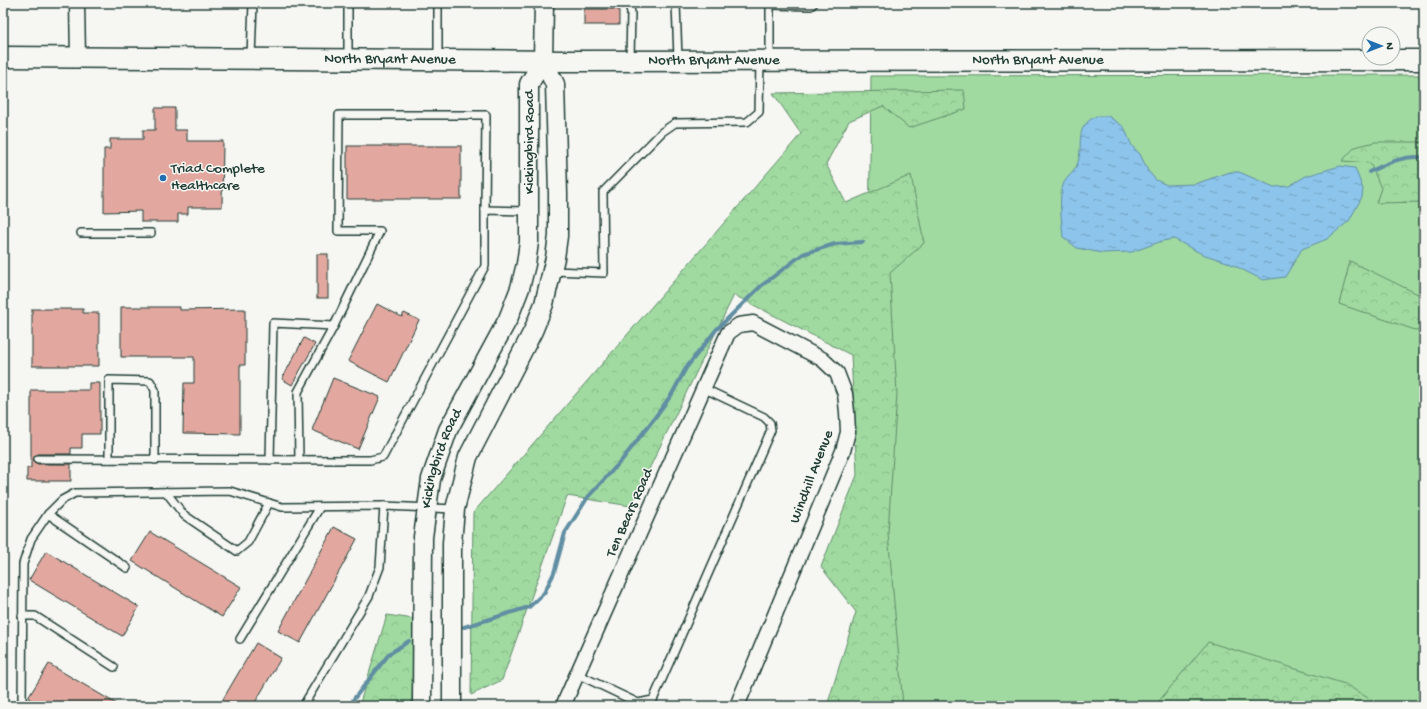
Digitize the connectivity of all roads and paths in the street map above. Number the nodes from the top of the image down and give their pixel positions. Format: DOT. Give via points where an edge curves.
graph roads {
  1 [pos="77,3"];
  2 [pos="253,3"];
  3 [pos="348,3"];
  4 [pos="438,3"];
  5 [pos="544,3"];
  6 [pos="624,3"];
  7 [pos="676,3"];
  8 [pos="814,3"];
  9 [pos="770,4"];
  10 [pos="3,57"];
  11 [pos="78,57"];
  12 [pos="251,59"];
  13 [pos="348,60"];
  14 [pos="1424,60"];
  15 [pos="438,61"];
  16 [pos="543,61"];
  17 [pos="630,61"];
  18 [pos="678,61"];
  19 [pos="765,61"];
  20 [pos="485,210"];
  21 [pos="530,211"];
  22 [pos="81,233"];
  23 [pos="151,233"];
  24 [pos="553,271"];
  25 [pos="334,326"];
  26 [pos="728,333"];
  27 [pos="703,388"];
  28 [pos="38,459"];
  29 [pos="109,459"];
  30 [pos="155,460"];
  31 [pos="270,460"];
  32 [pos="299,460"];
  33 [pos="166,492"];
  34 [pos="269,503"];
  35 [pos="384,506"];
  36 [pos="320,507"];
  37 [pos="426,508"];
  38 [pos="455,509"];
  39 [pos="48,514"];
  40 [pos="127,568"];
  41 [pos="22,616"];
  42 [pos="240,639"];
  43 [pos="114,667"];
  44 [pos="577,674"];
  45 [pos="22,706"];
  46 [pos="304,706"];
  47 [pos="422,706"];
  48 [pos="452,706"];
  49 [pos="563,706"];
  50 [pos="737,706"];
  1 -- 11 [label="street"];
  2 -- 12 [label="lane"];
  3 -- 13 [label="lane"];
  4 -- 15 [label="lane"];
  5 -- 16 [label="street"];
  6 -- 17 [label="lane" via="629,5 631,12"];
  7 -- 18 [label="lane"];
  8 -- 9 [label="lane" via="811,6"];
  9 -- 19 [label="lane"];
  10 -- 11 [label="main road, North Bryant Avenue"];
  11 -- 12 [label="main road, North Bryant Avenue"];
  12 -- 13 [label="main road, North Bryant Avenue"];
  13 -- 15 [label="main road, North Bryant Avenue"];
  14 -- 19 [label="main road, North Bryant Avenue"];
  15 -- 16 [label="main road, North Bryant Avenue"];
  16 -- 17 [label="main road, North Bryant Avenue"];
  16 -- 21 [label="street, Kickingbird Road" via="529,84"];
  16 -- 24 [label="street, Kickingbird Road" via="555,84 558,236"];
  17 -- 18 [label="main road, North Bryant Avenue"];
  18 -- 19 [label="main road, North Bryant Avenue"];
  19 -- 24 [label="lane" via="759,112 747,122 675,123 662,132 603,192 604,273"];
  20 -- 21 [label="lane"];
  20 -- 25 [label="lane" via="486,115 339,115 338,231 380,231"];
  20 -- 32 [label="lane" via="485,266 383,457 370,460"];
  21 -- 37 [label="street, Kickingbird Road" via="529,242 520,288 508,319 448,430 431,479"];
  22 -- 23 [label="lane"];
  24 -- 38 [label="street, Kickingbird Road" via="533,331 468,457"];
  25 -- 31 [label="lane" via="273,323"];
  25 -- 32 [label="lane" via="298,392"];
  26 -- 27 [label="street, Ten Bears Road"];
  26 -- 50 [label="street, Windhill Avenue" via="739,325 753,323 822,359 837,373 845,394 848,432 843,451"];
  27 -- 44 [label="street, Ten Bears Road"];
  27 -- 44 [label="lane" via="764,417 770,423 771,430 652,700 638,702"];
  28 -- 29 [label="lane"];
  29 -- 30 [label="lane"];
  29 -- 30 [label="lane" via="109,380 116,380 150,381 155,390"];
  30 -- 31 [label="lane"];
  31 -- 32 [label="lane"];
  33 -- 34 [label="lane" via="230,491"];
  33 -- 34 [label="lane" via="184,515 237,551 248,542"];
  33 -- 39 [label="lane" via="75,493 62,500"];
  34 -- 36 [label="lane" via="282,507"];
  35 -- 36 [label="lane"];
  35 -- 37 [label="lane"];
  35 -- 46 [label="lane" via="380,567 369,596"];
  36 -- 42 [label="lane"];
  37 -- 38 [label="lane"];
  37 -- 47 [label="street, Kickingbird Road" via="423,538"];
  38 -- 48 [label="street, Kickingbird Road" via="452,543"];
  39 -- 40 [label="lane"];
  39 -- 41 [label="lane" via="31,539 23,564"];
  41 -- 43 [label="lane" via="35,616"];
  41 -- 45 [label="lane"];
  44 -- 49 [label="street, Ten Bears Road"];
}
